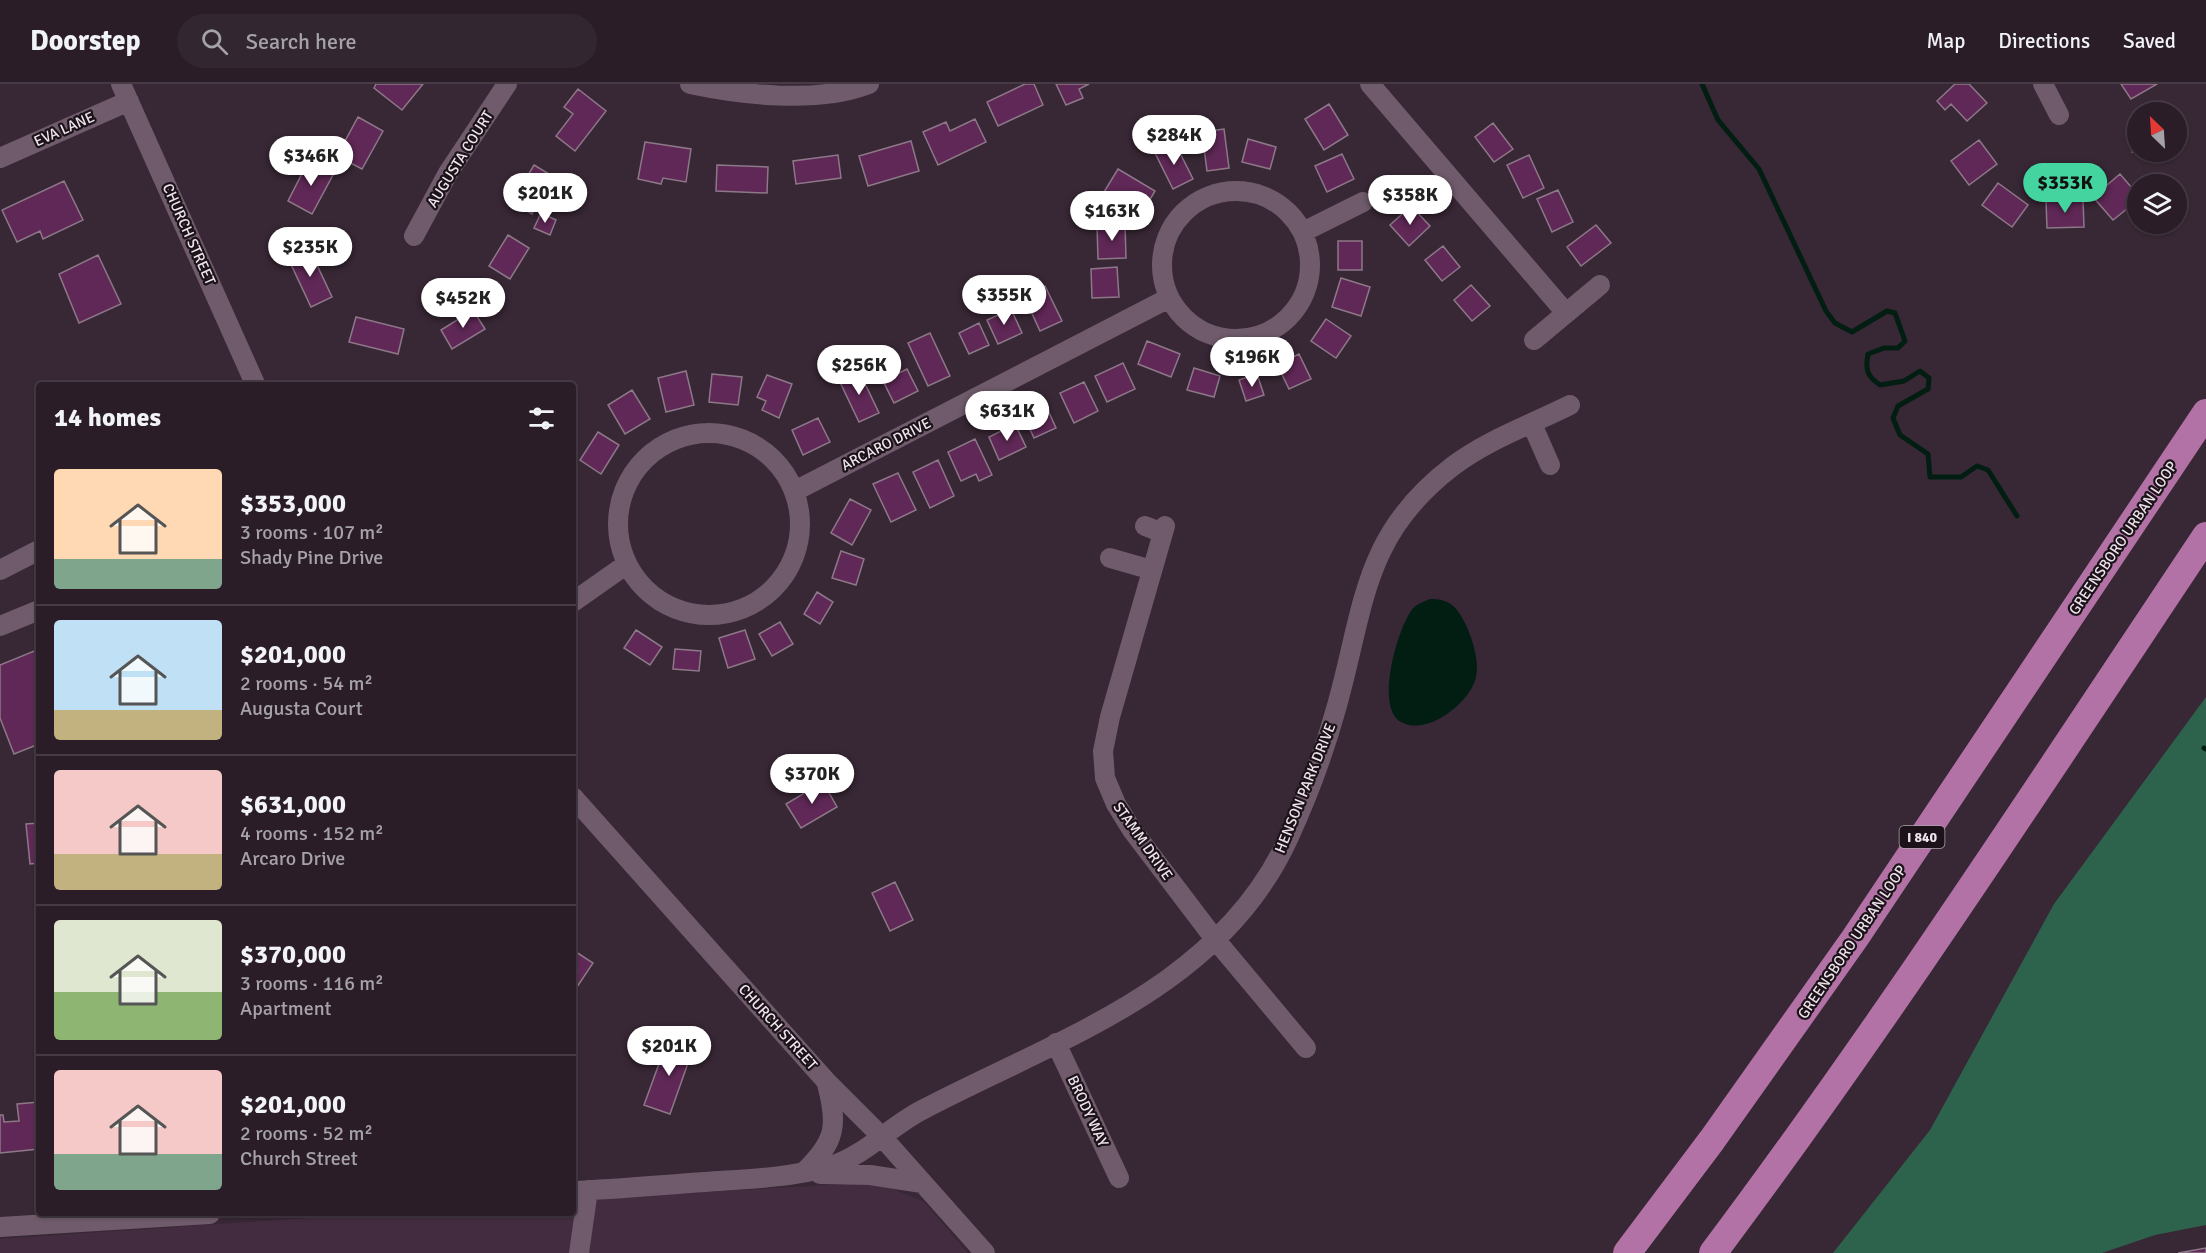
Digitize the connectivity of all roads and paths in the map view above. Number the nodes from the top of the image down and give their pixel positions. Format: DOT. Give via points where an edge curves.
graph roads {
  1 [pos="507,84"];
  2 [pos="690,84"];
  3 [pos="868,84"];
  4 [pos="1370,84"];
  5 [pos="2043,84"];
  6 [pos="790,90"];
  7 [pos="125,93"];
  8 [pos="2059,115"];
  9 [pos="0,158"];
  10 [pos="1363,202"];
  11 [pos="1303,232"];
  12 [pos="414,236"];
  13 [pos="1600,285"];
  14 [pos="1169,298"];
  15 [pos="1566,313"];
  16 [pos="1534,340"];
  17 [pos="254,382"];
  18 [pos="1570,405"];
  19 [pos="2206,413"];
  20 [pos="1532,424"];
  21 [pos="1550,465"];
  22 [pos="795,490"];
  23 [pos="1158,528"];
  24 [pos="2206,536"];
  25 [pos="36,552"];
  26 [pos="1110,558"];
  27 [pos="627,564"];
  28 [pos="0,570"];
  29 [pos="1152,570"];
  30 [pos="576,600"];
  31 [pos="36,611"];
  32 [pos="0,626"];
  33 [pos="576,800"];
  34 [pos="1214,938"];
  35 [pos="1056,1043"];
  36 [pos="1306,1048"];
  37 [pos="826,1081"];
  38 [pos="882,1137"];
  39 [pos="802,1174"];
  40 [pos="1119,1178"];
  41 [pos="922,1183"];
  42 [pos="580,1191"];
  43 [pos="178,1216"];
  44 [pos="0,1227"];
  45 [pos="579,1253"];
  46 [pos="985,1253"];
  47 [pos="1627,1253"];
  48 [pos="1713,1253"];
  1 -- 12 [label="street, AUGUSTA COURT" via="448,173"];
  2 -- 6 [label="street"];
  3 -- 6 [label="street" via="856,89"];
  4 -- 15 [label="street"];
  5 -- 8 [label="street"];
  7 -- 9 [label="street, EVA LANE"];
  7 -- 17 [label="street, CHURCH STREET"];
  10 -- 11 [label="street"];
  11 -- 14 [label="street" via="1285,209 1260,194 1231,191 1203,198 1180,216 1165,241 1161,270"];
  11 -- 14 [label="street" via="1311,260 1307,289 1292,314 1269,332 1241,339 1212,336 1187,321"];
  13 -- 15 [label="street"];
  14 -- 22 [label="street, ARCARO DRIVE"];
  15 -- 16 [label="street"];
  18 -- 20 [label="street, HENSON PARK DRIVE"];
  19 -- 47 [label="highway, GREENSBORO URBAN LOOP / I 840" via="1836,966"];
  20 -- 21 [label="street"];
  20 -- 34 [label="street, HENSON PARK DRIVE" via="1454,465 1401,517 1369,575 1336,709 1287,840 1263,881"];
  22 -- 27 [label="street" via="801,521 797,552 782,579 760,600 731,613 700,615 670,607 645,589"];
  22 -- 27 [label="street" via="780,465 749,442 730,435 701,433 673,441 648,456 630,479 620,507 619,526"];
  23 -- 29 [label="street, STAMM DRIVE"];
  24 -- 48 [label="highway" via="1912,976"];
  25 -- 28 [label="street"];
  26 -- 29 [label="street"];
  27 -- 30 [label="street"];
  29 -- 34 [label="street, STAMM DRIVE" via="1110,717 1103,751 1106,778 1132,830"];
  31 -- 32 [label="street"];
  33 -- 37 [label="street, CHURCH STREET"];
  34 -- 35 [label="street, HENSON PARK DRIVE" via="1153,991 1095,1026"];
  34 -- 36 [label="street, STAMM DRIVE"];
  35 -- 38 [label="street, HENSON PARK DRIVE" via="918,1112"];
  35 -- 40 [label="street, BRODY WAY"];
  37 -- 38 [label="street, CHURCH STREET"];
  37 -- 39 [label="street" via="833,1113 831,1139"];
  38 -- 39 [label="street, HENSON PARK DRIVE" via="854,1157"];
  38 -- 41 [label="street, CHURCH STREET"];
  39 -- 41 [label="street" via="870,1175"];
  39 -- 42 [label="street"];
  41 -- 46 [label="street, CHURCH STREET"];
  42 -- 45 [label="street"];
  43 -- 44 [label="street"];
}
